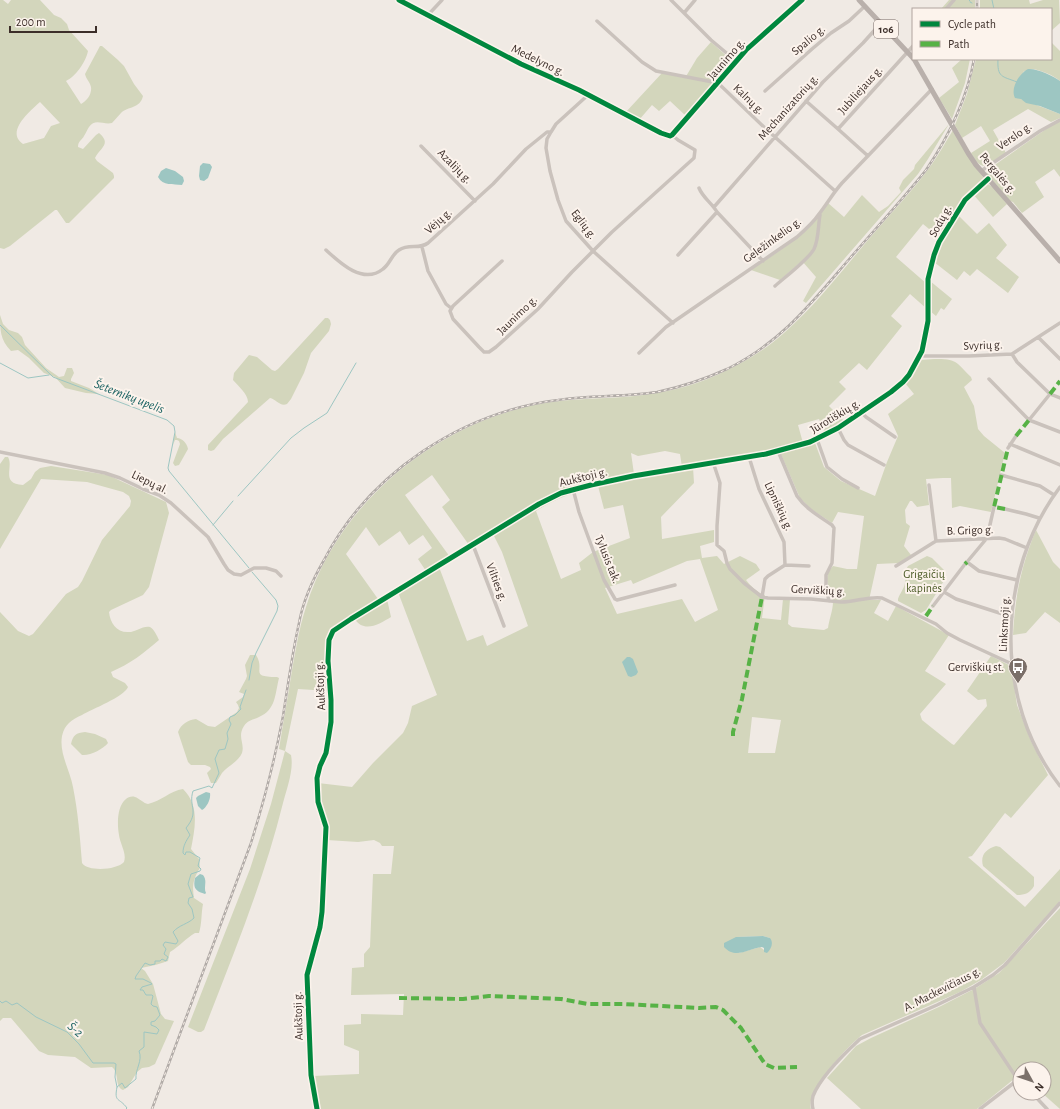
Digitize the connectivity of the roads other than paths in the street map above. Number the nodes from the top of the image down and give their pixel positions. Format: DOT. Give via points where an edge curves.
graph roads {
  1 [pos="399,0"];
  2 [pos="442,0"];
  3 [pos="671,0"];
  4 [pos="694,0"];
  5 [pos="802,0"];
  6 [pos="859,0"];
  7 [pos="954,0"];
  8 [pos="865,6"];
  9 [pos="947,8"];
  10 [pos="684,13"];
  11 [pos="428,15"];
  12 [pos="597,21"];
  13 [pos="880,23"];
  14 [pos="912,47"];
  15 [pos="908,52"];
  16 [pos="912,56"];
  17 [pos="915,60"];
  18 [pos="736,61"];
  19 [pos="718,83"];
  20 [pos="932,89"];
  21 [pos="765,91"];
  22 [pos="588,95"];
  23 [pos="806,101"];
  24 [pos="1060,120"];
  25 [pos="838,129"];
  26 [pos="550,132"];
  27 [pos="671,136"];
  28 [pos="774,137"];
  29 [pos="421,146"];
  30 [pos="868,156"];
  31 [pos="981,171"];
  32 [pos="988,179"];
  33 [pos="699,188"];
  34 [pos="835,192"];
  35 [pos="475,201"];
  36 [pos="714,207"];
  37 [pos="717,212"];
  38 [pos="820,214"];
  39 [pos="422,247"];
  40 [pos="326,250"];
  41 [pos="593,251"];
  42 [pos="678,255"];
  43 [pos="763,260"];
  44 [pos="502,261"];
  45 [pos="1060,261"];
  46 [pos="775,286"];
  47 [pos="451,308"];
  48 [pos="673,323"];
  49 [pos="1060,323"];
  50 [pos="1039,336"];
  51 [pos="639,353"];
  52 [pos="921,354"];
  53 [pos="1012,354"];
  54 [pos="1060,359"];
  55 [pos="989,379"];
  56 [pos="1050,394"];
  57 [pos="1060,398"];
  58 [pos="862,412"];
  59 [pos="1029,420"];
  60 [pos="838,428"];
  61 [pos="1060,432"];
  62 [pos="1016,436"];
  63 [pos="895,437"];
  64 [pos="817,439"];
  65 [pos="778,451"];
  66 [pos="0,452"];
  67 [pos="749,457"];
  68 [pos="713,462"];
  69 [pos="884,465"];
  70 [pos="1060,465"];
  71 [pos="1001,475"];
  72 [pos="929,485"];
  73 [pos="1060,487"];
  74 [pos="858,488"];
  75 [pos="573,489"];
  76 [pos="1054,495"];
  77 [pos="994,507"];
  78 [pos="1005,509"];
  79 [pos="1039,518"];
  80 [pos="986,538"];
  81 [pos="936,541"];
  82 [pos="473,545"];
  83 [pos="1027,548"];
  84 [pos="966,563"];
  85 [pos="785,565"];
  86 [pos="809,566"];
  87 [pos="896,566"];
  88 [pos="281,576"];
  89 [pos="1017,580"];
  90 [pos="675,586"];
  91 [pos="944,592"];
  92 [pos="762,597"];
  93 [pos="829,601"];
  94 [pos="933,606"];
  95 [pos="1012,617"];
  96 [pos="504,626"];
  97 [pos="1012,664"];
  98 [pos="1060,786"];
  99 [pos="1060,903"];
  100 [pos="974,987"];
  101 [pos="1012,1070"];
  102 [pos="1012,1085"];
  103 [pos="1039,1101"];
  104 [pos="317,1109"];
  105 [pos="813,1109"];
  106 [pos="980,1109"];
  107 [pos="1046,1109"];
  1 -- 11 [label="street, Medelyno g."];
  2 -- 11 [label="street"];
  3 -- 10 [label="street"];
  4 -- 10 [label="street"];
  5 -- 18 [label="street, Jaunimo g."];
  6 -- 8 [label="main road, Pergalės g. / 106"];
  7 -- 9 [label="street"];
  8 -- 13 [label="main road, Pergalės g. / 106"];
  8 -- 21 [label="street, Spalio g."];
  10 -- 18 [label="street"];
  11 -- 22 [label="street, Medelyno g." via="521,64"];
  12 -- 19 [label="street, Kalnų g." via="650,68"];
  13 -- 15 [label="main road, Pergalės g. / 106"];
  13 -- 23 [label="street, Mechanizatorių g."];
  14 -- 15 [label="street"];
  15 -- 16 [label="main road, Pergalės g. / 106"];
  15 -- 25 [label="street, Jubiliejaus g."];
  17 -- 20 [label="main road, Pergalės g. / 106"];
  18 -- 19 [label="street, Jaunimo g."];
  19 -- 27 [label="street, Jaunimo g."];
  19 -- 28 [label="street, Kalnų g."];
  20 -- 30 [label="street, Geležinkelio g."];
  20 -- 31 [label="main road, Pergalės g. / 106"];
  22 -- 26 [label="street"];
  22 -- 27 [label="street, Medelyno g."];
  23 -- 25 [label="street, Jubiliejaus g."];
  23 -- 28 [label="street, Mechanizatorių g."];
  24 -- 31 [label="street, Verslo g."];
  25 -- 30 [label="street"];
  26 -- 35 [label="street, Vėjų g." via="526,149"];
  26 -- 41 [label="street, Eglių g." via="546,148 558,200 566,221"];
  27 -- 41 [label="street, Jaunimo g." via="695,150 694,158"];
  28 -- 34 [label="street, Kalnų g."];
  28 -- 36 [label="street, Mechanizatorių g."];
  29 -- 35 [label="street, Azalijų g."];
  30 -- 34 [label="street, Geležinkelio g."];
  31 -- 32 [label="main road, Pergalės g. / 106"];
  32 -- 45 [label="main road, Pergalės g. / 106"];
  32 -- 52 [label="street, Sodų g." via="961,205 936,250 928,279 928,321"];
  33 -- 36 [label="street"];
  34 -- 38 [label="street, Geležinkelio g."];
  35 -- 39 [label="street, Vėjų g."];
  36 -- 37 [label="street"];
  37 -- 42 [label="street"];
  37 -- 43 [label="street"];
  38 -- 43 [label="street, Geležinkelio g." via="797,237"];
  38 -- 46 [label="street" via="813,250"];
  39 -- 40 [label="street, Vėjų g." via="402,248 394,253 385,268 369,274 350,269"];
  39 -- 47 [label="street" via="428,271"];
  41 -- 47 [label="street, Jaunimo g." via="529,317 503,342 488,352 484,352 453,319 450,314"];
  41 -- 48 [label="street, Eglių g."];
  43 -- 48 [label="street, Geležinkelio g."];
  44 -- 47 [label="street"];
  48 -- 51 [label="street, Geležinkelio g."];
  49 -- 50 [label="street, Svyrių g."];
  50 -- 53 [label="street, Svyrių g."];
  50 -- 54 [label="street"];
  52 -- 53 [label="street, Svyrių g."];
  52 -- 58 [label="street, Jūrotiškių g." via="909,375 899,386"];
  53 -- 56 [label="street"];
  55 -- 59 [label="street"];
  56 -- 57 [label="street"];
  56 -- 59 [label="street"];
  58 -- 60 [label="street, Jūrotiškių g."];
  58 -- 63 [label="street"];
  59 -- 61 [label="street"];
  60 -- 64 [label="street, Jūrotiškių g."];
  60 -- 69 [label="street" via="848,445"];
  62 -- 70 [label="street" via="1009,446"];
  64 -- 65 [label="street, Jūrotiškių g."];
  64 -- 74 [label="street" via="827,467"];
  65 -- 67 [label="street, Jūrotiškių g."];
  65 -- 93 [label="street" via="800,501 834,528 832,563 826,575"];
  66 -- 88 [label="street, Liepų al." via="84,468 120,478 171,503 208,538 224,564 234,574 241,575 254,568 266,568 276,571"];
  67 -- 68 [label="street, Jūrotiškių g."];
  67 -- 85 [label="street, Lipniškių g." via="759,489 784,542"];
  68 -- 75 [label="street, Aukštoji g."];
  68 -- 92 [label="street" via="720,483 717,545 725,553 730,569"];
  71 -- 76 [label="street" via="1040,486"];
  72 -- 81 [label="street"];
  73 -- 76 [label="street, Linksmoji g."];
  75 -- 82 [label="street, Aukštoji g." via="547,499"];
  75 -- 90 [label="street, Tylusis tak." via="604,580 615,599"];
  76 -- 79 [label="street, Linksmoji g."];
  77 -- 80 [label="street"];
  78 -- 79 [label="street"];
  79 -- 83 [label="street, Linksmoji g."];
  80 -- 81 [label="street, B. Grigo g."];
  80 -- 83 [label="street, B. Grigo g." via="1005,539"];
  80 -- 84 [label="street"];
  81 -- 87 [label="street, B. Grigo g."];
  82 -- 96 [label="street, Vilties g."];
  82 -- 104 [label="street, Aukštoji g." via="351,618 334,631 329,640 331,722 326,753 318,770 317,783 318,802 326,827 323,905 307,980 311,1075"];
  83 -- 89 [label="street, Linksmoji g."];
  84 -- 89 [label="street" via="979,570"];
  84 -- 91 [label="street"];
  85 -- 86 [label="street"];
  85 -- 92 [label="street" via="768,576"];
  89 -- 95 [label="street, Linksmoji g."];
  91 -- 94 [label="street"];
  91 -- 95 [label="street" via="956,599"];
  92 -- 93 [label="street, Gerviškių g."];
  93 -- 97 [label="street, Gerviškių g." via="848,602 878,597 888,600 925,617 952,636"];
  95 -- 97 [label="street, Linksmoji g."];
  97 -- 98 [label="street, Linksmoji g." via="1020,708 1042,760"];
  99 -- 100 [label="street, A. Mackevičiaus g." via="1004,965"];
  100 -- 101 [label="street" via="980,1023"];
  100 -- 105 [label="street, A. Mackevičiaus g." via="860,1039 816,1090 812,1101"];
  102 -- 106 [label="street"];
  103 -- 107 [label="street"];
}
